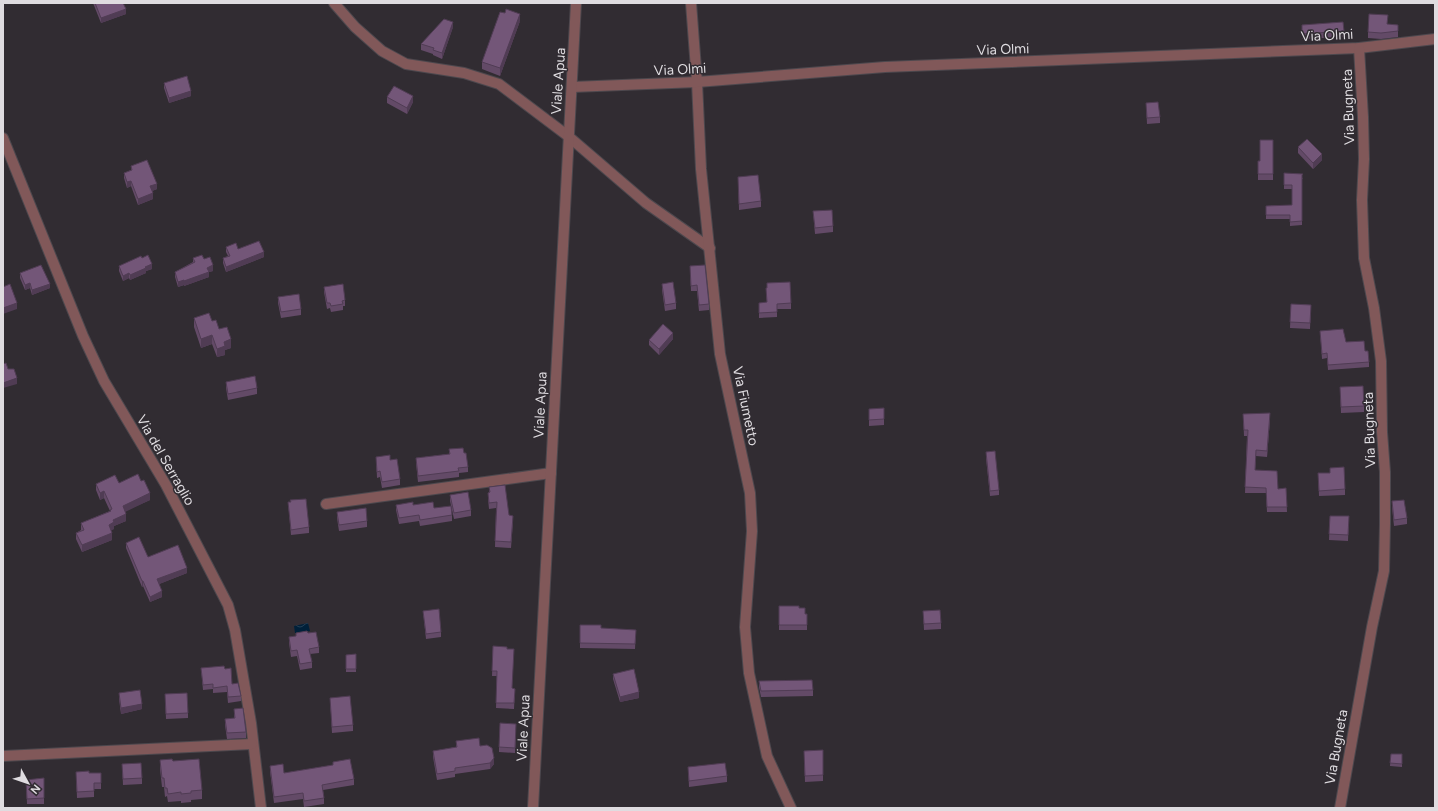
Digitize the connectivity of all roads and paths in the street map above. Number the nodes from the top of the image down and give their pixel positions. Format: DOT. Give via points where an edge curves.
graph roads {
  1 [pos="334,3"];
  2 [pos="576,3"];
  3 [pos="692,3"];
  4 [pos="1435,39"];
  5 [pos="1359,48"];
  6 [pos="697,82"];
  7 [pos="572,87"];
  8 [pos="568,136"];
  9 [pos="3,138"];
  10 [pos="710,248"];
  11 [pos="551,473"];
  12 [pos="326,504"];
  13 [pos="252,744"];
  14 [pos="3,756"];
  15 [pos="261,808"];
  16 [pos="533,808"];
  17 [pos="791,808"];
  18 [pos="1340,808"];
  1 -- 8 [label="street" via="355,27 382,51 406,64 464,73 499,84"];
  2 -- 7 [label="street, Viale Apua"];
  3 -- 6 [label="street, Via Fiumetto"];
  4 -- 5 [label="street, Via Olmi"];
  5 -- 6 [label="street, Via Olmi" via="886,67"];
  5 -- 18 [label="street, Via Bugneta" via="1364,159 1364,258 1381,361 1385,472 1384,571"];
  6 -- 7 [label="street, Via Olmi"];
  6 -- 10 [label="street, Via Fiumetto" via="701,169"];
  7 -- 8 [label="street, Viale Apua"];
  8 -- 10 [label="street" via="646,203"];
  8 -- 11 [label="street, Viale Apua"];
  9 -- 13 [label="street, Via del Serraglio" via="82,336 104,381 166,485 228,605 235,630 251,723"];
  10 -- 17 [label="street, Via Fiumetto" via="720,354 750,493 752,531 744,627 749,673 767,756"];
  11 -- 12 [label="street"];
  11 -- 16 [label="street, Viale Apua"];
  13 -- 14 [label="street"];
  13 -- 15 [label="street, Via del Serraglio"];
}
